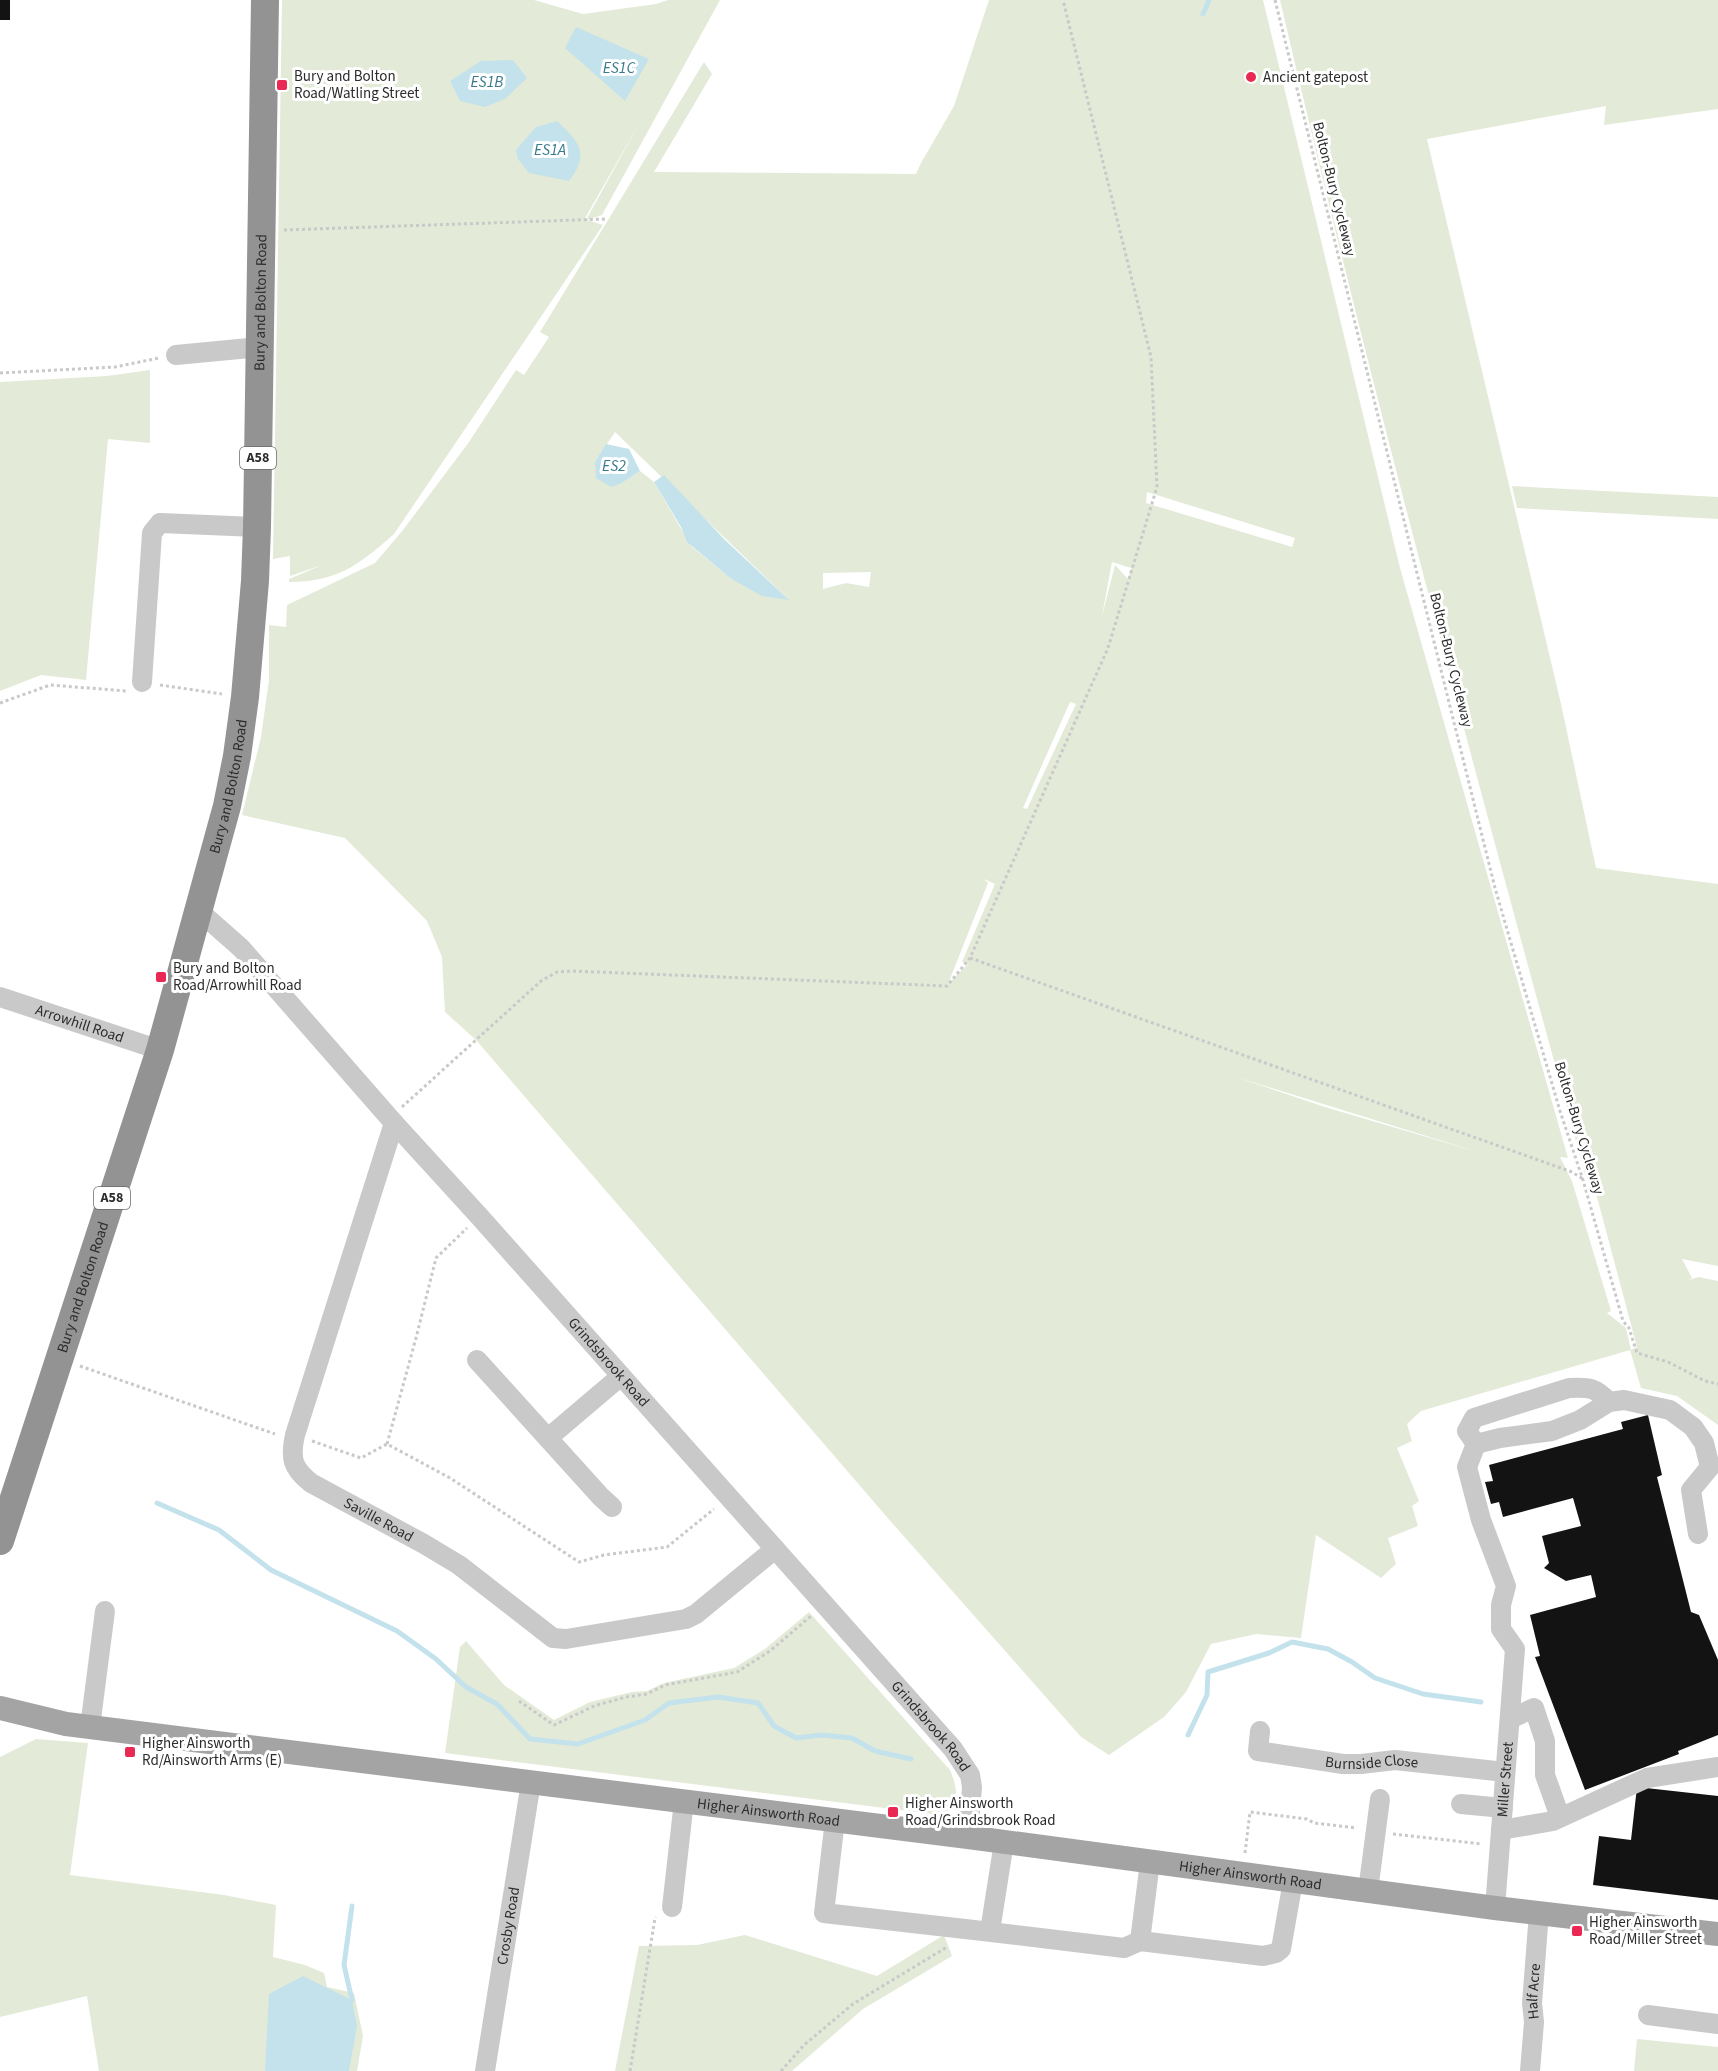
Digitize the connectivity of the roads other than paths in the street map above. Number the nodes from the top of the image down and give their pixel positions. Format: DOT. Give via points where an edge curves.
graph roads {
  1 [pos="265,0"];
  2 [pos="260,347"];
  3 [pos="176,355"];
  4 [pos="257,527"];
  5 [pos="142,682"];
  6 [pos="199,911"];
  7 [pos="0,997"];
  8 [pos="160,1050"];
  9 [pos="392,1121"];
  10 [pos="477,1360"];
  11 [pos="621,1376"];
  12 [pos="1609,1402"];
  13 [pos="548,1438"];
  14 [pos="1476,1444"];
  15 [pos="612,1507"];
  16 [pos="1698,1534"];
  17 [pos="0,1541"];
  18 [pos="775,1549"];
  19 [pos="105,1611"];
  20 [pos="0,1708"];
  21 [pos="1510,1719"];
  22 [pos="90,1727"];
  23 [pos="1260,1731"];
  24 [pos="1718,1767"];
  25 [pos="1505,1772"];
  26 [pos="531,1782"];
  27 [pos="1380,1799"];
  28 [pos="684,1801"];
  29 [pos="1461,1804"];
  30 [pos="1503,1808"];
  31 [pos="1560,1817"];
  32 [pos="835,1820"];
  33 [pos="968,1837"];
  34 [pos="1500,1838"];
  35 [pos="1004,1842"];
  36 [pos="1150,1862"];
  37 [pos="1293,1881"];
  38 [pos="1368,1891"];
  39 [pos="672,1907"];
  40 [pos="1495,1908"];
  41 [pos="1539,1913"];
  42 [pos="982,1931"];
  43 [pos="1718,1934"];
  44 [pos="1140,1941"];
  45 [pos="1648,2015"];
  46 [pos="1718,2024"];
  47 [pos="485,2071"];
  48 [pos="1530,2071"];
  1 -- 2 [label="highway, Bury and Bolton Road / A58"];
  2 -- 3 [label="street"];
  2 -- 4 [label="highway, Bury and Bolton Road / A58"];
  4 -- 5 [label="street" via="160,523 152,533"];
  4 -- 6 [label="highway, Bury and Bolton Road / A58" via="237,756"];
  6 -- 8 [label="highway, Bury and Bolton Road / A58"];
  6 -- 9 [label="street, Grindsbrook Road" via="241,948"];
  7 -- 8 [label="street, Arrowhill Road"];
  8 -- 17 [label="highway, Bury and Bolton Road / A58"];
  9 -- 11 [label="street, Grindsbrook Road"];
  9 -- 18 [label="street, Saville Road" via="295,1438 293,1462 300,1474 459,1565 553,1638 566,1639 696,1614"];
  10 -- 13 [label="street"];
  11 -- 13 [label="street"];
  11 -- 18 [label="street, Grindsbrook Road"];
  12 -- 14 [label="street" via="1552,1431"];
  12 -- 14 [label="street" via="1597,1390 1569,1388 1474,1418 1467,1431"];
  12 -- 16 [label="street" via="1624,1400 1670,1410 1693,1427 1704,1443 1710,1467 1691,1490"];
  13 -- 15 [label="street"];
  14 -- 21 [label="street, Miller Street" via="1467,1467 1481,1520 1506,1586 1501,1629 1515,1649"];
  18 -- 33 [label="street, Grindsbrook Road" via="964,1765 972,1788"];
  19 -- 22 [label="street"];
  20 -- 22 [label="main road, Higher Ainsworth Road"];
  21 -- 25 [label="street, Miller Street"];
  21 -- 31 [label="street" via="1534,1708 1545,1741 1545,1775"];
  22 -- 26 [label="main road, Higher Ainsworth Road"];
  23 -- 25 [label="street, Burnside Close" via="1258,1750 1343,1764 1395,1760"];
  24 -- 31 [label="street" via="1647,1778"];
  25 -- 30 [label="street, Miller Street"];
  26 -- 28 [label="main road, Higher Ainsworth Road"];
  26 -- 47 [label="street, Crosby Road"];
  27 -- 38 [label="street"];
  28 -- 32 [label="main road, Higher Ainsworth Road"];
  28 -- 39 [label="street"];
  29 -- 30 [label="street"];
  30 -- 34 [label="street, Miller Street"];
  31 -- 34 [label="street"];
  32 -- 33 [label="main road, Higher Ainsworth Road"];
  32 -- 42 [label="street" via="824,1914"];
  33 -- 35 [label="main road, Higher Ainsworth Road"];
  34 -- 40 [label="street, Miller Street"];
  35 -- 36 [label="main road, Higher Ainsworth Road"];
  35 -- 42 [label="street"];
  36 -- 37 [label="main road, Higher Ainsworth Road"];
  36 -- 44 [label="street"];
  37 -- 38 [label="main road, Higher Ainsworth Road"];
  37 -- 44 [label="street" via="1281,1949 1276,1953 1263,1956"];
  38 -- 40 [label="main road, Higher Ainsworth Road"];
  40 -- 41 [label="main road, Higher Ainsworth Road"];
  41 -- 43 [label="main road, Higher Ainsworth Road"];
  41 -- 48 [label="street, Half Acre"];
  42 -- 44 [label="street" via="1124,1948"];
  45 -- 46 [label="street"];
}
